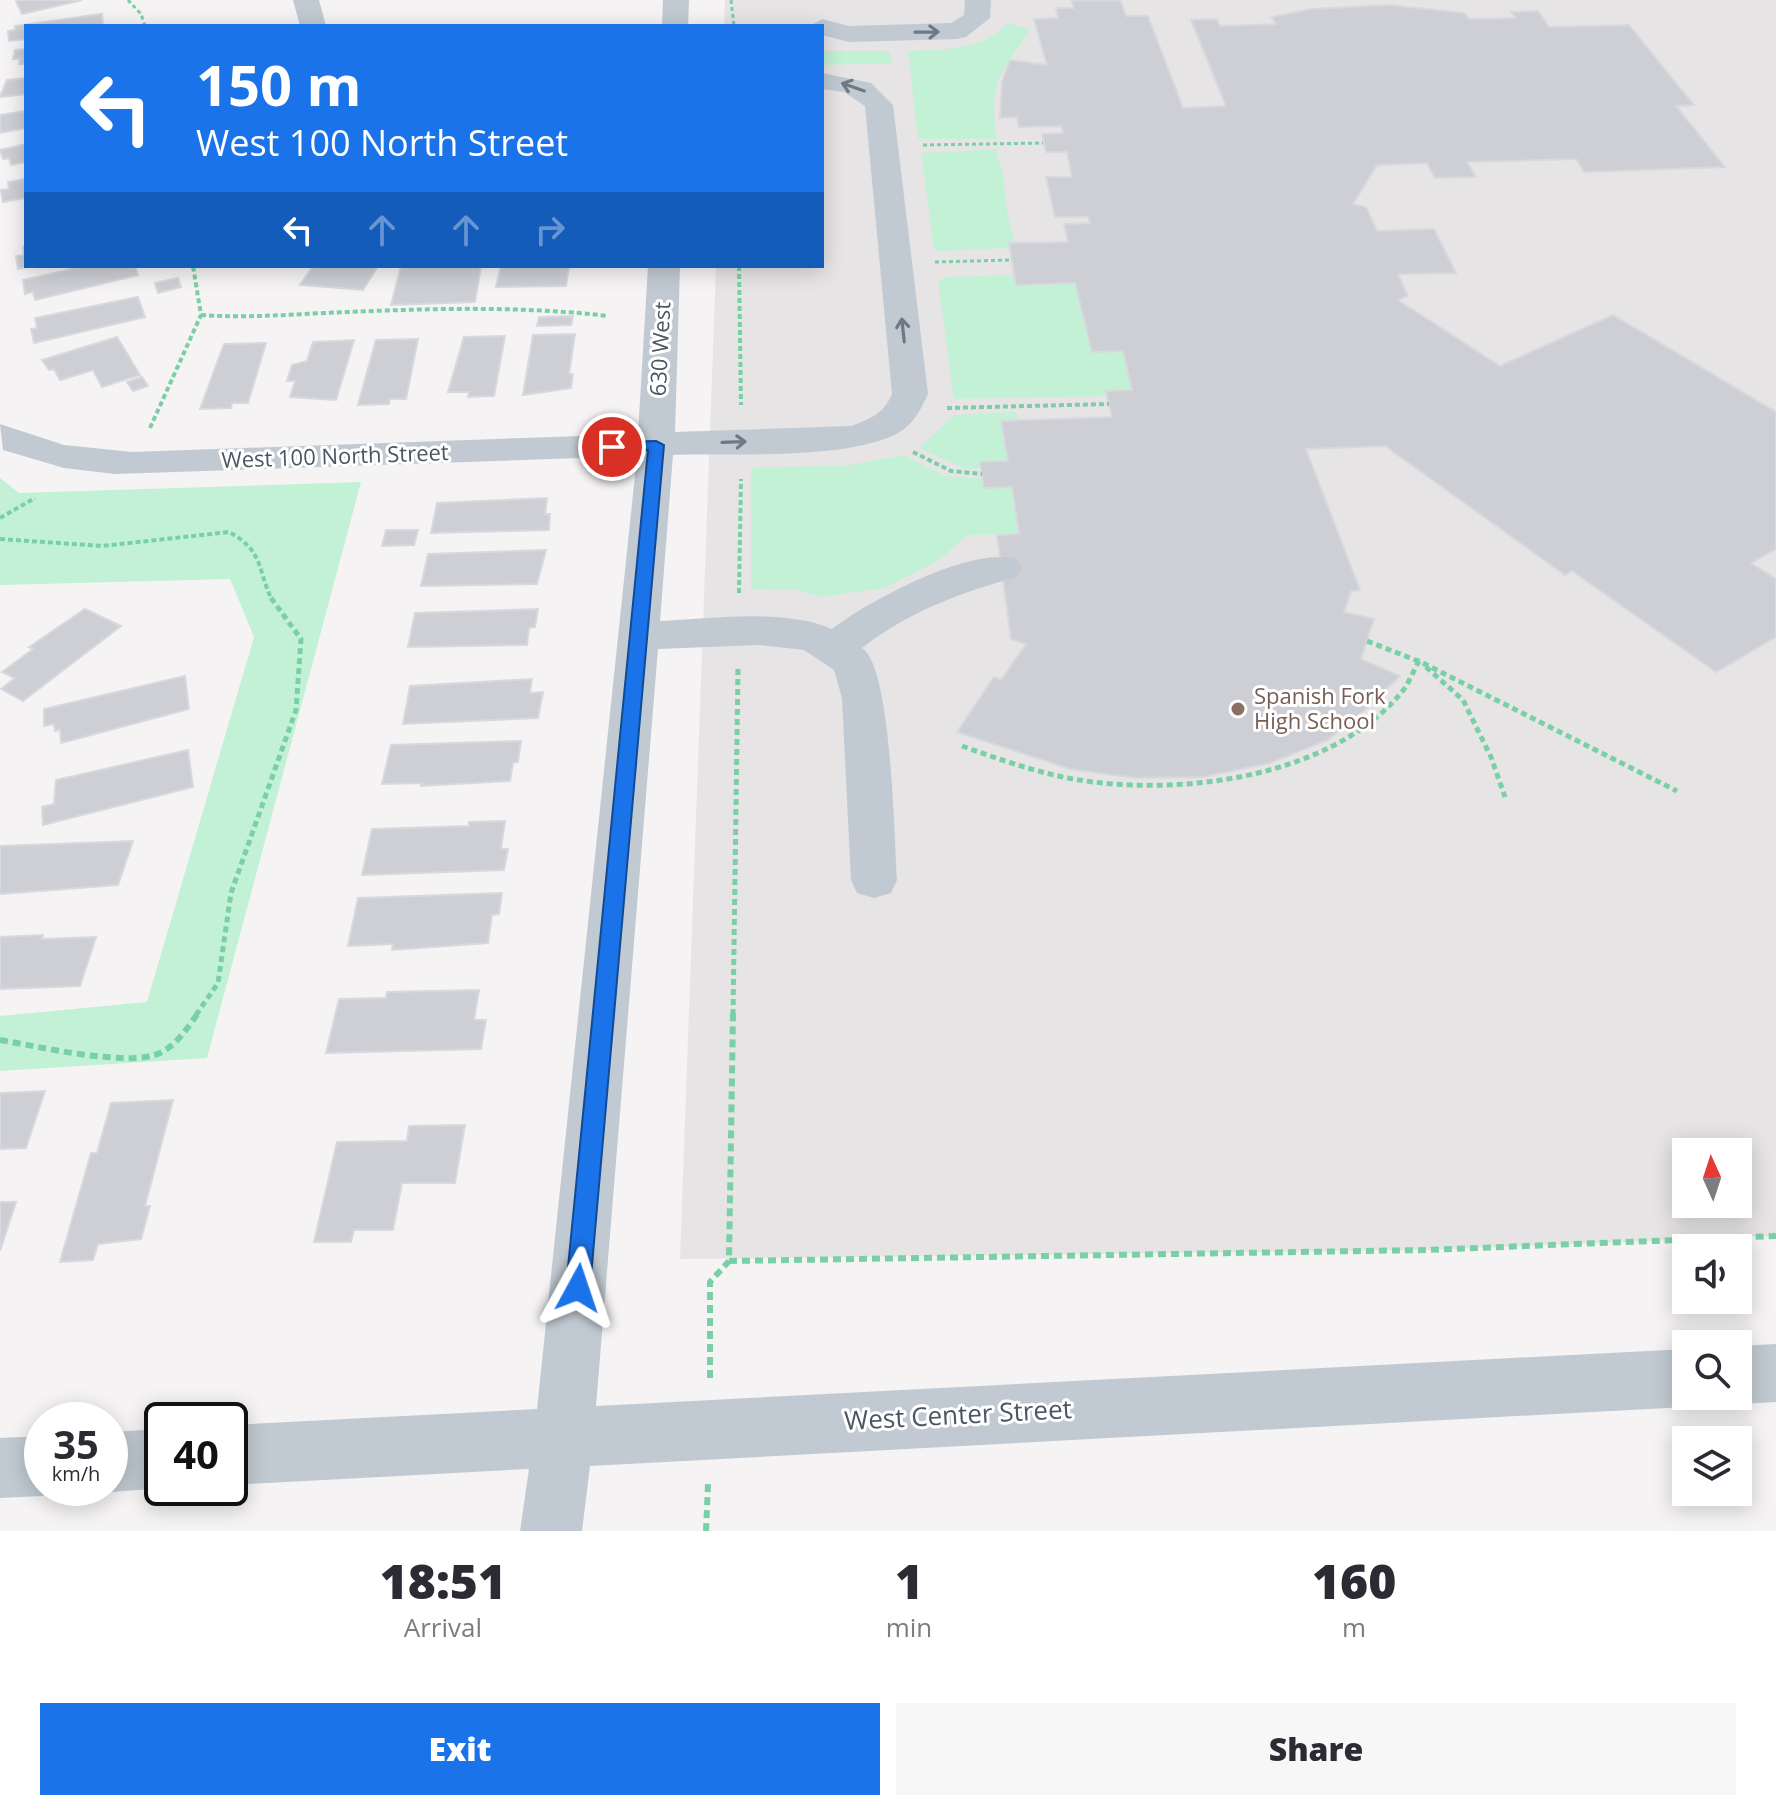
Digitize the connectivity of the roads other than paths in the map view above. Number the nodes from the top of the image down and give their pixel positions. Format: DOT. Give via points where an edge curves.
graph roads {
  1 [pos="306,0"];
  2 [pos="676,0"];
  3 [pos="978,0"];
  4 [pos="312,24"];
  5 [pos="675,24"];
  6 [pos="824,25"];
  7 [pos="824,81"];
  8 [pos="664,268"];
  9 [pos="8,439"];
  10 [pos="656,445"];
  11 [pos="1002,568"];
  12 [pos="638,636"];
  13 [pos="833,649"];
  14 [pos="874,880"];
  15 [pos="1776,1373"];
  16 [pos="1752,1374"];
  17 [pos="1672,1379"];
  18 [pos="564,1435"];
  19 [pos="248,1454"];
  20 [pos="24,1467"];
  21 [pos="0,1468"];
  22 [pos="551,1531"];
  1 -- 4 [label="street"];
  2 -- 5 [label="street"];
  6 -- 3 [label="street, one-way" via="849,34 957,31 977,18"];
  10 -- 7 [label="street, West 100 North Street, one-way" via="855,437 903,415 910,394 879,105 852,84"];
  8 -- 10 [label="street, 630 West"];
  9 -- 10 [label="street, West 100 North Street" via="69,458 132,463"];
  10 -- 12 [label="street, 630 West"];
  11 -- 13 [label="street" via="955,577 868,621"];
  12 -- 13 [label="street" via="759,631 814,637"];
  12 -- 18 [label="street, 630 West"];
  13 -- 14 [label="street" via="853,662 863,698"];
  15 -- 16 [label="street"];
  17 -- 18 [label="street, West Center Street"];
  18 -- 19 [label="street, West Center Street"];
  18 -- 22 [label="street, 630 West"];
  20 -- 21 [label="street"];
}
